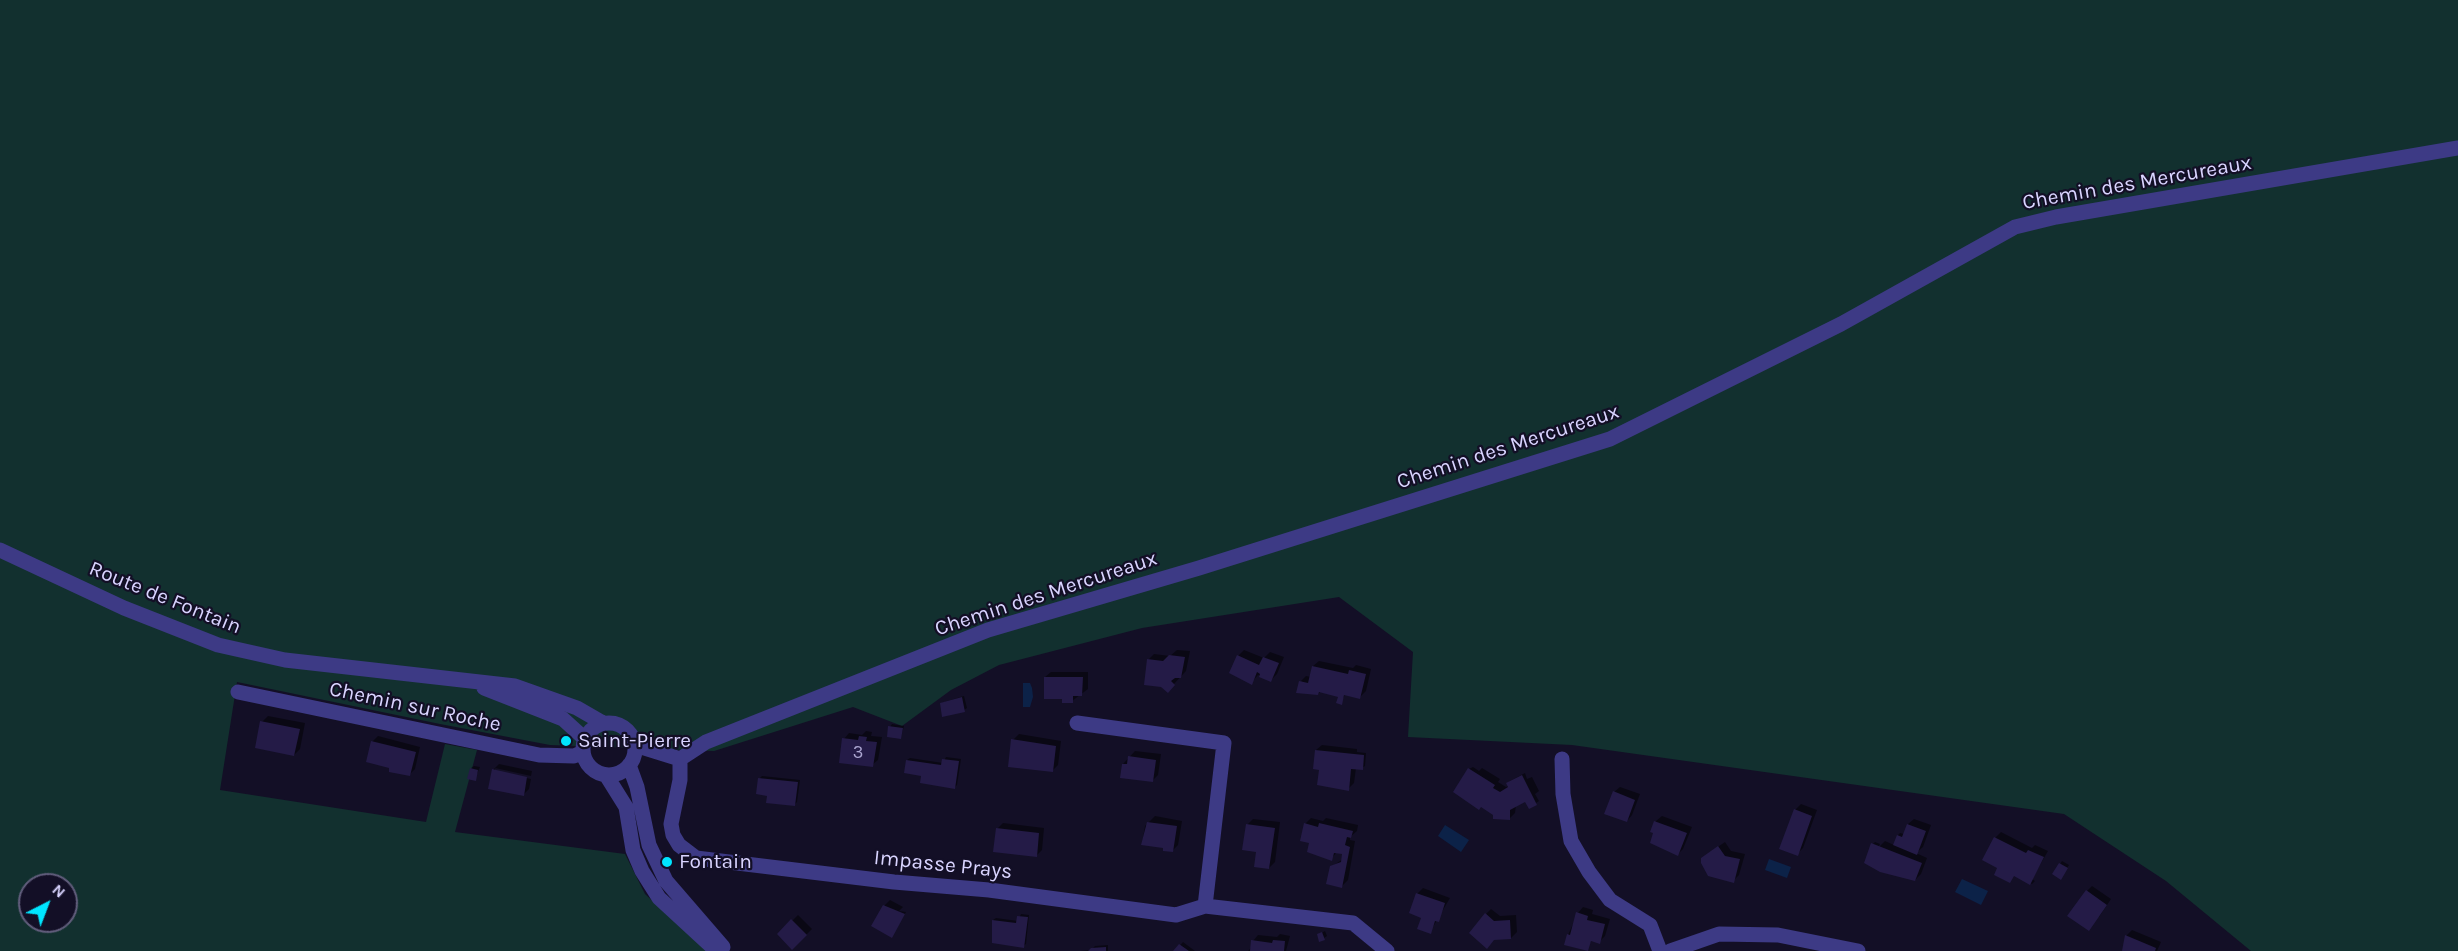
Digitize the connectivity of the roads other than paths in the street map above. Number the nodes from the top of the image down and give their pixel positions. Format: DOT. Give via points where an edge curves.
graph roads {
  1 [pos="2458,148"];
  2 [pos="0,550"];
  3 [pos="464,680"];
  4 [pos="238,692"];
  5 [pos="603,723"];
  6 [pos="1077,723"];
  7 [pos="584,745"];
  8 [pos="635,745"];
  9 [pos="680,759"];
  10 [pos="1562,759"];
  11 [pos="629,765"];
  12 [pos="606,775"];
  13 [pos="1205,906"];
  14 [pos="719,951"];
  15 [pos="726,951"];
  16 [pos="1387,951"];
  17 [pos="1660,951"];
  18 [pos="1670,951"];
  19 [pos="1858,951"];
  1 -- 9 [label="street, Chemin des Mercureaux" via="2015,227 1841,324 1610,439 988,630 706,742"];
  2 -- 3 [label="street, Route de Fontain" via="124,608 218,645 285,660"];
  3 -- 5 [label="street, Route de Fontain" via="515,686 577,708"];
  3 -- 7 [label="street, Route de Fontain" via="563,719"];
  4 -- 7 [label="street, Chemin sur Roche" via="538,755 574,756"];
  5 -- 7 [label="street" via="589,732"];
  5 -- 8 [label="street" via="620,725"];
  6 -- 13 [label="street" via="1224,743"];
  7 -- 12 [label="street" via="591,767"];
  8 -- 9 [label="street"];
  8 -- 11 [label="street"];
  9 -- 13 [label="street, Impasse Prays" via="671,824 679,845 696,858 1176,915"];
  10 -- 17 [label="street" via="1571,841 1610,900 1650,925"];
  11 -- 12 [label="street"];
  11 -- 15 [label="street" via="649,845 666,881"];
  12 -- 14 [label="street" via="626,807 633,850 659,898"];
  13 -- 16 [label="street, Impasse Prays" via="1353,923"];
  18 -- 19 [label="street" via="1719,934 1778,935"];
}
